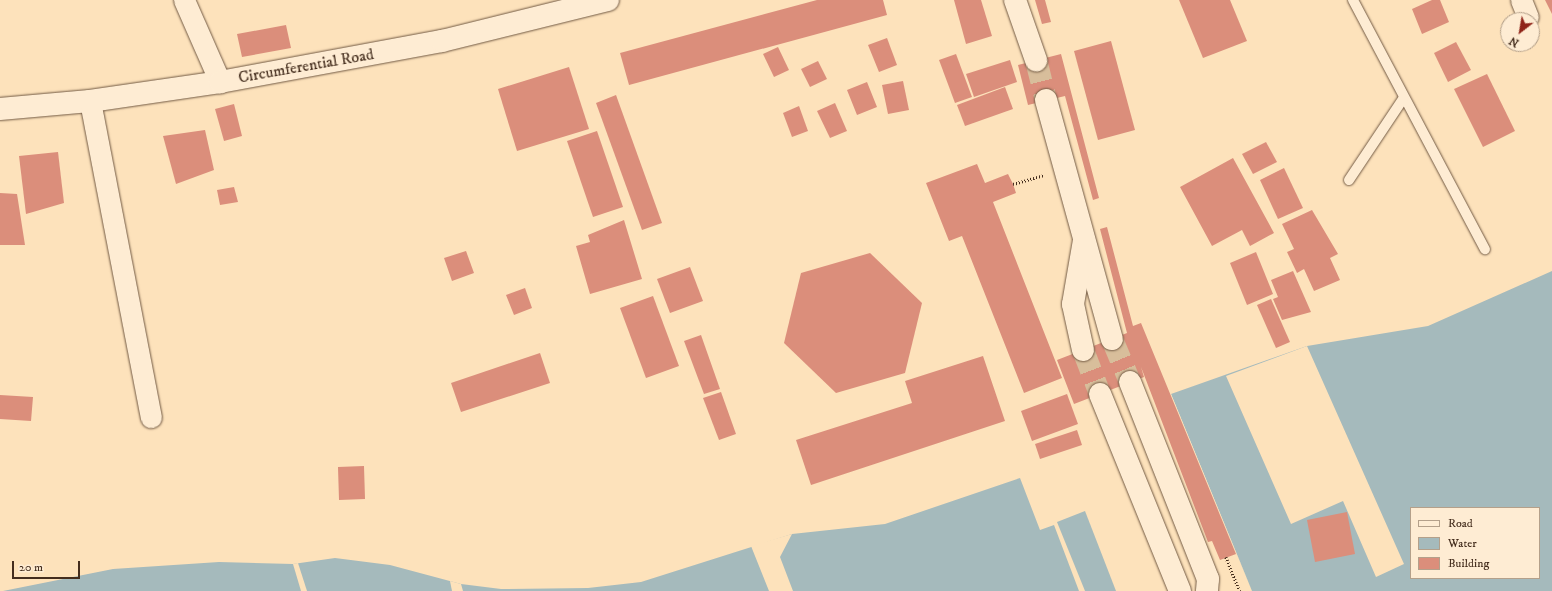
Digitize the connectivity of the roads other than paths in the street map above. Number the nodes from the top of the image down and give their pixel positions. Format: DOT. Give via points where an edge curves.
graph roads {
  1 [pos="184,0"];
  2 [pos="608,0"];
  3 [pos="1015,0"];
  4 [pos="1353,0"];
  5 [pos="1036,60"];
  6 [pos="220,82"];
  7 [pos="1403,99"];
  8 [pos="1046,100"];
  9 [pos="90,101"];
  10 [pos="0,108"];
  11 [pos="1349,180"];
  12 [pos="1084,239"];
  13 [pos="1485,249"];
  14 [pos="1112,338"];
  15 [pos="1083,350"];
  16 [pos="1130,382"];
  17 [pos="1100,394"];
  18 [pos="151,417"];
  19 [pos="1180,591"];
  20 [pos="1207,591"];
  1 -- 6 [label="street"];
  2 -- 6 [label="main road, Circumferential Road" via="442,42"];
  3 -- 5 [label="main road"];
  4 -- 7 [label="lane"];
  6 -- 9 [label="main road, Circumferential Road"];
  7 -- 11 [label="lane"];
  7 -- 13 [label="lane"];
  8 -- 12 [label="main road"];
  9 -- 10 [label="main road, Circumferential Road"];
  9 -- 18 [label="street"];
  12 -- 14 [label="main road"];
  12 -- 15 [label="main road" via="1073,296 1075,324"];
  16 -- 20 [label="main road" via="1208,579"];
  17 -- 19 [label="main road"];
}
